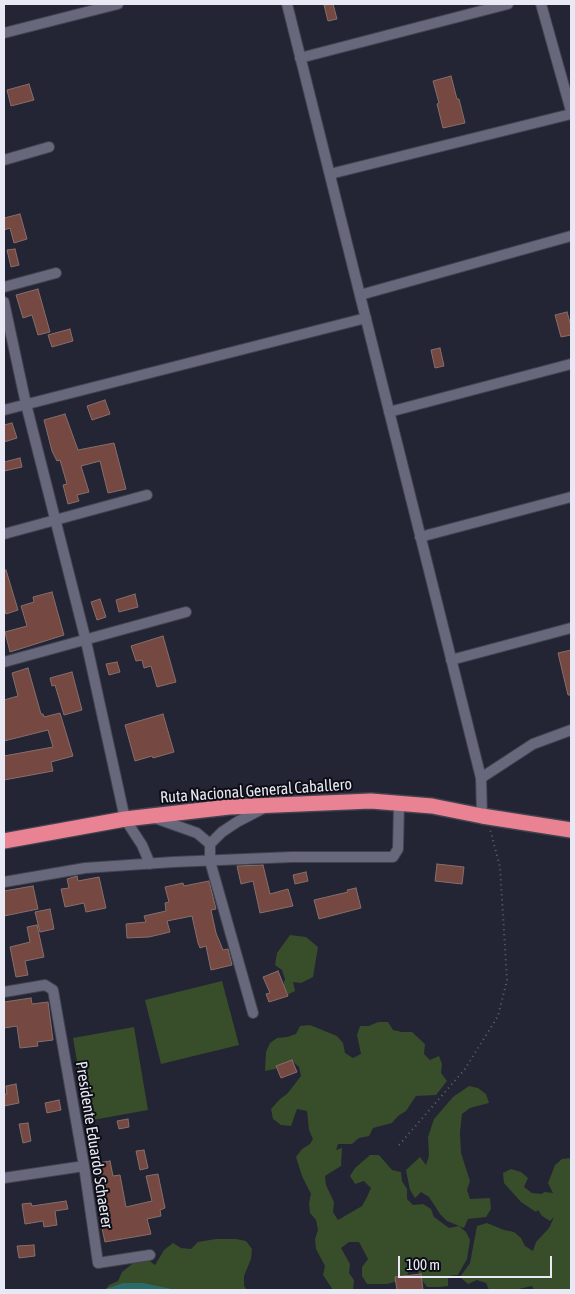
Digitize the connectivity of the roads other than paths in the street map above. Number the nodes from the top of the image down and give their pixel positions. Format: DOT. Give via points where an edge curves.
graph roads {
  1 [pos="118,4"];
  2 [pos="287,4"];
  3 [pos="508,4"];
  4 [pos="541,4"];
  5 [pos="4,33"];
  6 [pos="300,58"];
  7 [pos="571,112"];
  8 [pos="49,147"];
  9 [pos="4,160"];
  10 [pos="330,174"];
  11 [pos="571,236"];
  12 [pos="56,273"];
  13 [pos="4,286"];
  14 [pos="360,295"];
  15 [pos="4,302"];
  16 [pos="366,318"];
  17 [pos="571,364"];
  18 [pos="26,404"];
  19 [pos="4,410"];
  20 [pos="389,412"];
  21 [pos="147,495"];
  22 [pos="571,497"];
  23 [pos="55,519"];
  24 [pos="4,534"];
  25 [pos="420,537"];
  26 [pos="186,612"];
  27 [pos="571,628"];
  28 [pos="86,641"];
  29 [pos="451,660"];
  30 [pos="4,662"];
  31 [pos="571,730"];
  32 [pos="481,778"];
  33 [pos="399,803"];
  34 [pos="272,804"];
  35 [pos="150,816"];
  36 [pos="484,817"];
  37 [pos="125,819"];
  38 [pos="571,830"];
  39 [pos="4,841"];
  40 [pos="210,844"];
  41 [pos="210,860"];
  42 [pos="150,864"];
  43 [pos="4,882"];
  44 [pos="4,992"];
  45 [pos="253,1013"];
  46 [pos="84,1166"];
  47 [pos="4,1178"];
  48 [pos="150,1255"];
  1 -- 5 [label="street"];
  2 -- 6 [label="street"];
  3 -- 6 [label="street"];
  4 -- 7 [label="street"];
  6 -- 10 [label="street"];
  7 -- 10 [label="street"];
  8 -- 9 [label="street"];
  10 -- 14 [label="street"];
  11 -- 14 [label="street"];
  12 -- 13 [label="street"];
  14 -- 16 [label="street"];
  15 -- 18 [label="street"];
  16 -- 18 [label="street"];
  16 -- 20 [label="street"];
  17 -- 20 [label="street"];
  18 -- 19 [label="street"];
  18 -- 23 [label="street"];
  20 -- 25 [label="street"];
  21 -- 23 [label="street"];
  22 -- 25 [label="street"];
  23 -- 24 [label="street"];
  23 -- 28 [label="street"];
  25 -- 29 [label="street"];
  26 -- 28 [label="street"];
  27 -- 29 [label="street"];
  28 -- 30 [label="street"];
  28 -- 37 [label="street"];
  29 -- 32 [label="street"];
  31 -- 32 [label="street" via="533,744"];
  32 -- 36 [label="street"];
  33 -- 34 [label="highway, Ruta Nacional General Caballero"];
  33 -- 36 [label="highway, Ruta Nacional General Caballero"];
  33 -- 41 [label="street" via="398,849 393,857 292,856"];
  34 -- 35 [label="highway, Ruta Nacional General Caballero"];
  34 -- 40 [label="street" via="237,822"];
  35 -- 37 [label="highway, Ruta Nacional General Caballero"];
  35 -- 40 [label="street" via="197,833"];
  36 -- 38 [label="highway, Ruta Nacional General Caballero"];
  37 -- 39 [label="highway, Ruta Nacional General Caballero"];
  37 -- 42 [label="street"];
  40 -- 41 [label="street"];
  41 -- 42 [label="street"];
  41 -- 45 [label="street"];
  42 -- 43 [label="street" via="85,868"];
  44 -- 46 [label="street, Presidente Eduardo Schaerer" via="45,985 53,990"];
  46 -- 47 [label="street"];
  46 -- 48 [label="street, Presidente Eduardo Schaerer" via="98,1263"];
}
